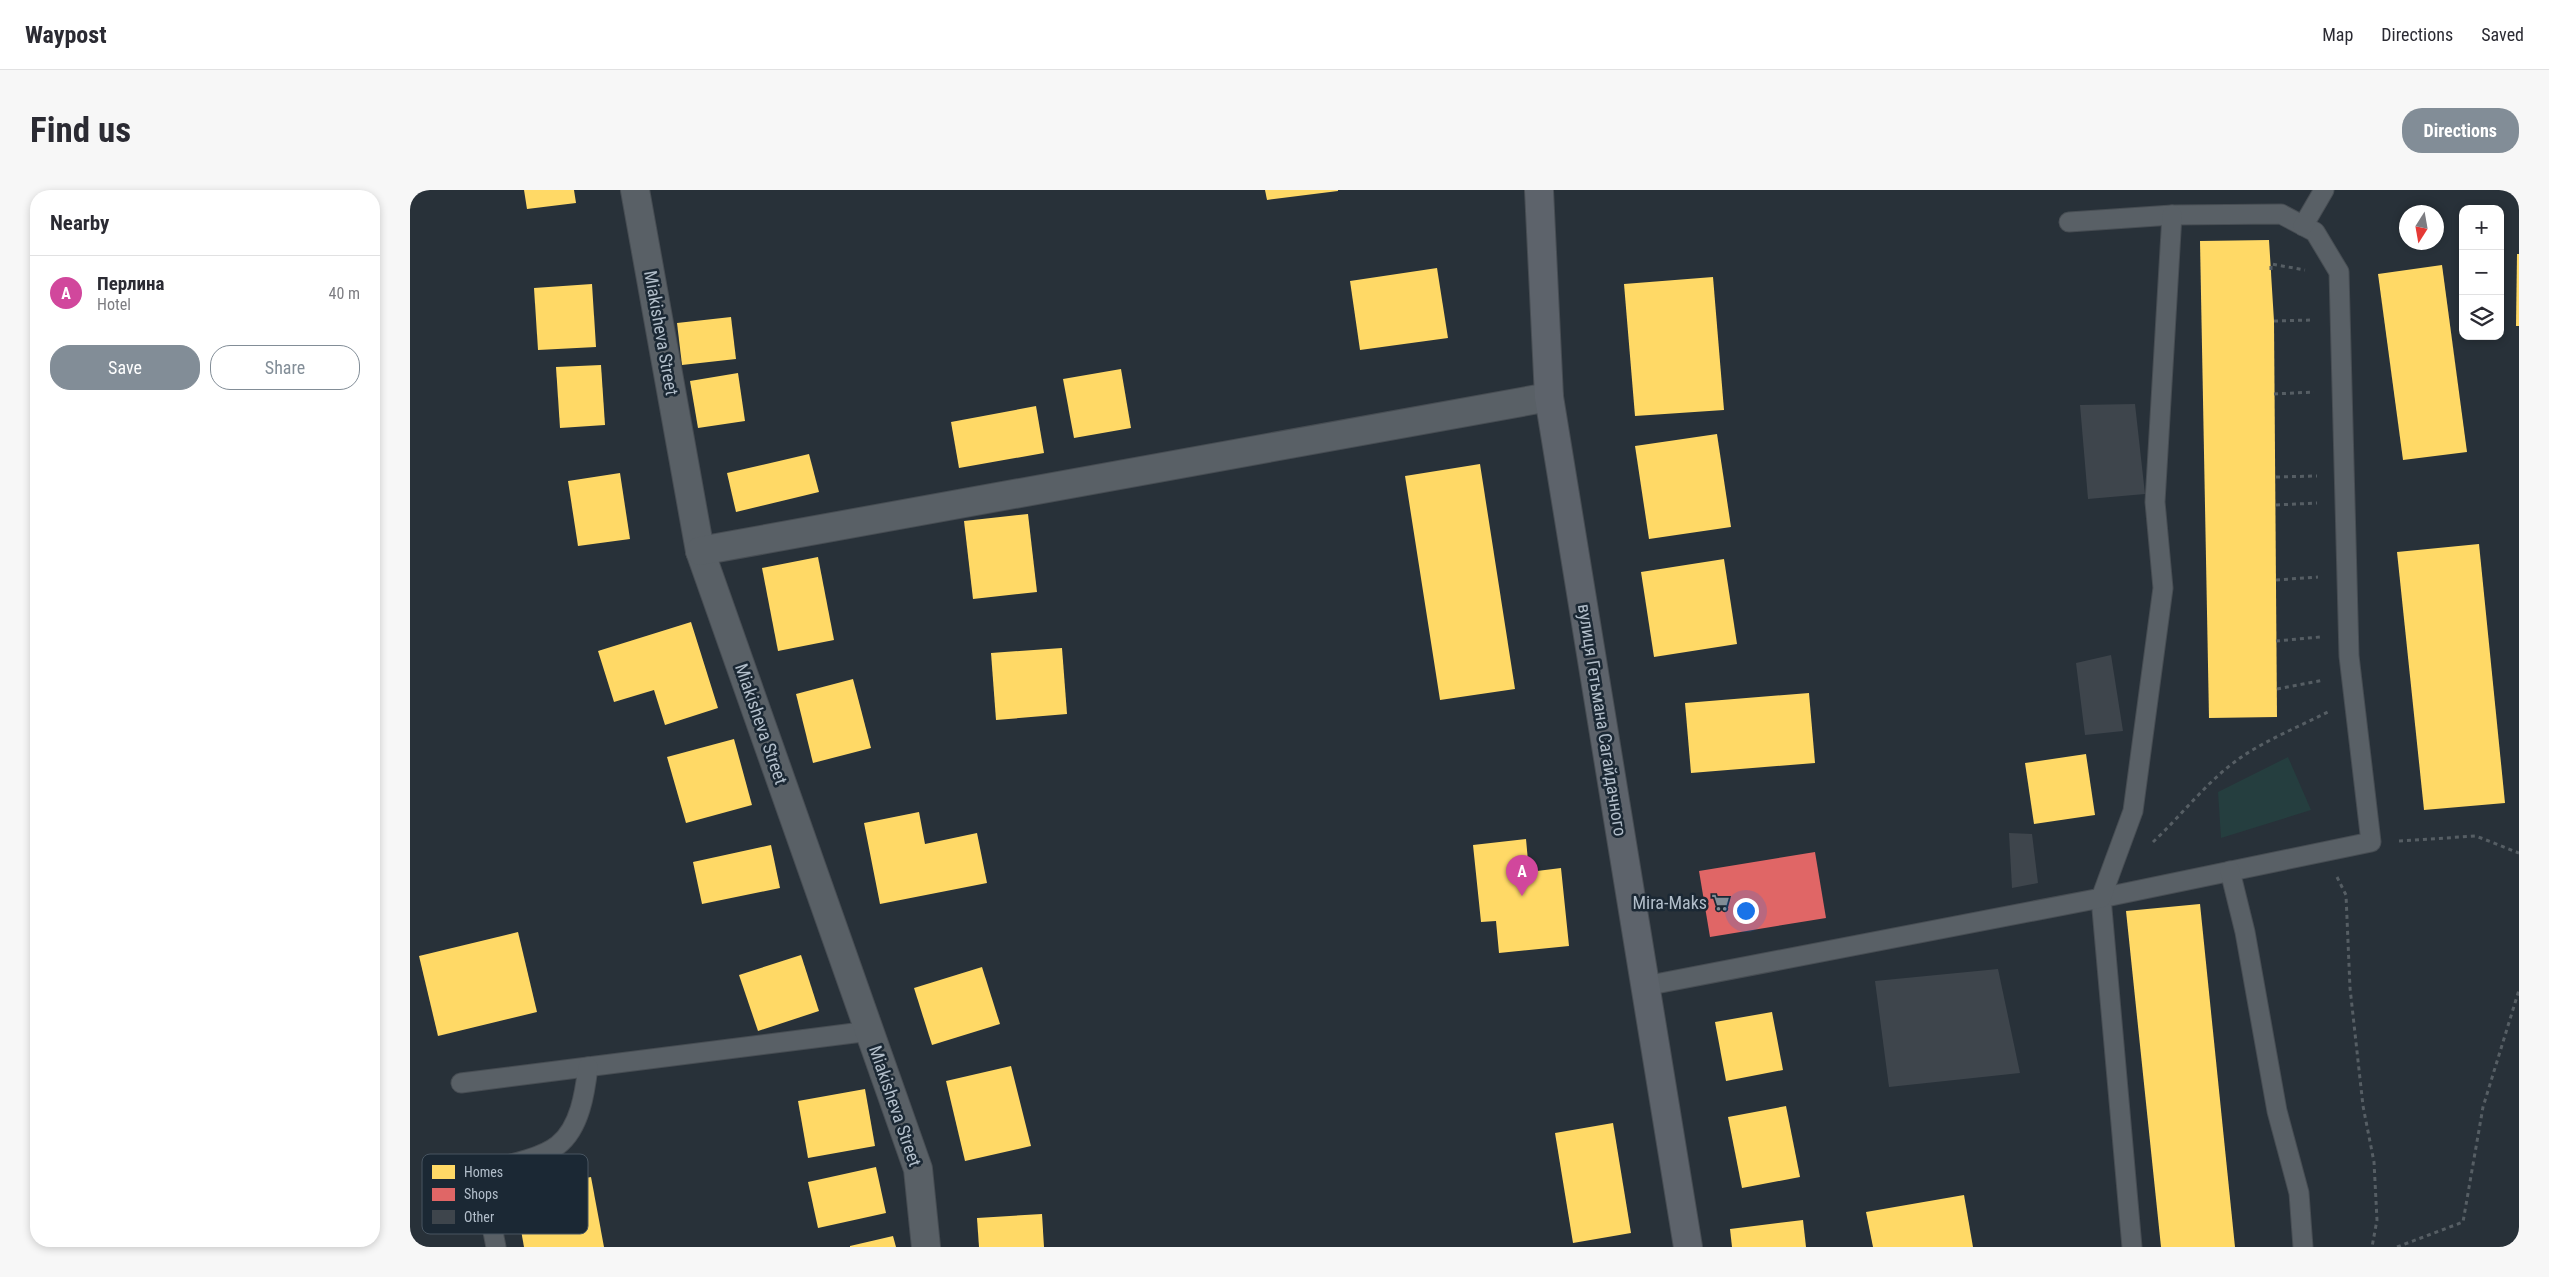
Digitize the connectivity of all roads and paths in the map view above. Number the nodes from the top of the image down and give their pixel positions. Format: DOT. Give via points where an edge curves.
graph roads {
  1 [pos="635,190"];
  2 [pos="1539,190"];
  3 [pos="2324,190"];
  4 [pos="2172,215"];
  5 [pos="2069,222"];
  6 [pos="2304,226"];
  7 [pos="2272,270"];
  8 [pos="2308,271"];
  9 [pos="2320,320"];
  10 [pos="2274,321"];
  11 [pos="2322,392"];
  12 [pos="2274,394"];
  13 [pos="1549,397"];
  14 [pos="2325,476"];
  15 [pos="2276,477"];
  16 [pos="2319,502"];
  17 [pos="2276,505"];
  18 [pos="700,551"];
  19 [pos="2319,577"];
  20 [pos="2276,580"];
  21 [pos="2322,637"];
  22 [pos="2276,641"];
  23 [pos="2332,678"];
  24 [pos="2276,689"];
  25 [pos="2241,757"];
  26 [pos="2371,842"];
  27 [pos="2147,848"];
  28 [pos="2325,852"];
  29 [pos="2519,853"];
  30 [pos="2230,871"];
  31 [pos="2101,898"];
  32 [pos="1645,986"];
  33 [pos="2519,990"];
  34 [pos="870,1032"];
  35 [pos="588,1067"];
  36 [pos="461,1083"];
  37 [pos="538,1154"];
  38 [pos="493,1234"];
  39 [pos="496,1247"];
  40 [pos="926,1247"];
  41 [pos="1688,1247"];
  42 [pos="2132,1247"];
  43 [pos="2303,1247"];
  44 [pos="2372,1247"];
  45 [pos="2397,1247"];
  1 -- 18 [label="street, Miakisheva Street"];
  2 -- 13 [label="main road, вулиця Гетьмана Сагайдачного"];
  3 -- 6 [label="lane"];
  4 -- 5 [label="lane"];
  4 -- 6 [label="lane" via="2282,214"];
  4 -- 31 [label="lane" via="2155,502 2162,588 2133,811"];
  6 -- 26 [label="lane" via="2315,232 2339,272 2349,656"];
  7 -- 8 [label="path" via="2271,264"];
  9 -- 10 [label="path"];
  11 -- 12 [label="path"];
  13 -- 18 [label="street"];
  13 -- 32 [label="main road, вулиця Гетьмана Сагайдачного"];
  14 -- 15 [label="path"];
  16 -- 17 [label="path"];
  18 -- 34 [label="street, Miakisheva Street"];
  19 -- 20 [label="path"];
  21 -- 22 [label="path"];
  23 -- 24 [label="path"];
  25 -- 27 [label="path" via="2210,783"];
  26 -- 28 [label="lane"];
  26 -- 29 [label="path" via="2476,836"];
  28 -- 30 [label="lane"];
  28 -- 44 [label="path" via="2346,895 2351,998 2363,1106 2374,1162 2377,1220"];
  30 -- 31 [label="lane"];
  30 -- 43 [label="lane" via="2246,932 2277,1111 2299,1193"];
  31 -- 32 [label="lane"];
  31 -- 42 [label="lane"];
  32 -- 41 [label="main road, вулиця Гетьмана Сагайдачного"];
  33 -- 45 [label="path" via="2483,1107 2463,1222"];
  34 -- 35 [label="lane"];
  34 -- 40 [label="street, Miakisheva Street" via="918,1169"];
  35 -- 36 [label="lane"];
  35 -- 37 [label="lane" via="584,1095 573,1125 558,1145"];
  38 -- 39 [label="lane"];
}
